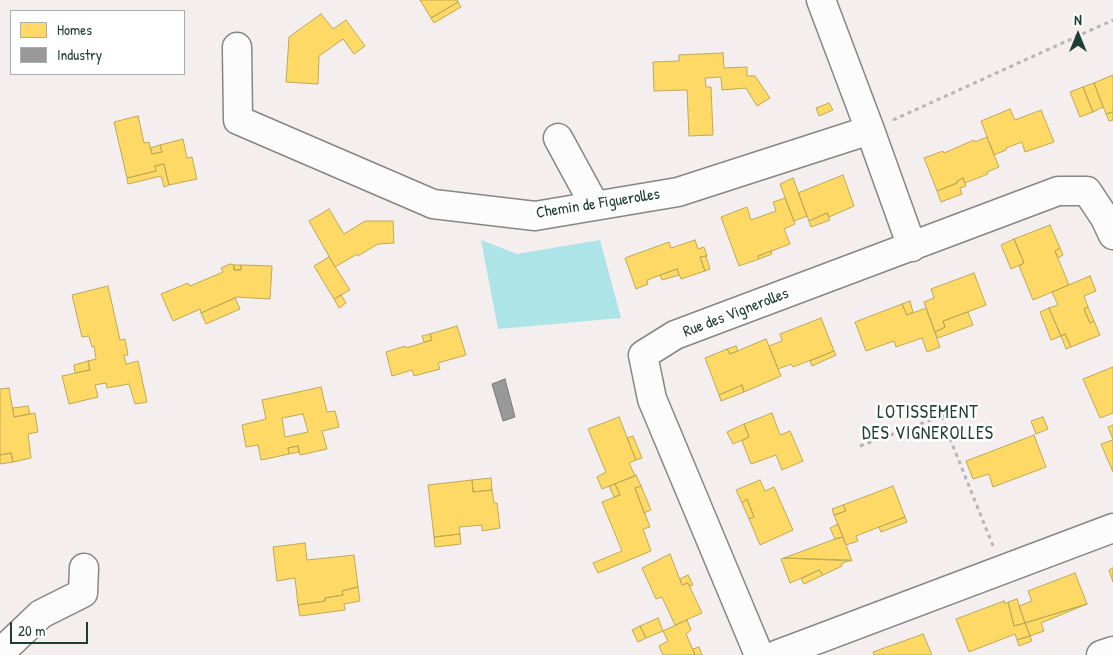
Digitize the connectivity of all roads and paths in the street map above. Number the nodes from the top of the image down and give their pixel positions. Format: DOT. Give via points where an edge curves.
graph roads {
  1 [pos="821,0"];
  2 [pos="1113,20"];
  3 [pos="237,47"];
  4 [pos="870,130"];
  5 [pos="558,138"];
  6 [pos="595,206"];
  7 [pos="1113,235"];
  8 [pos="912,247"];
  9 [pos="980,402"];
  10 [pos="941,416"];
  11 [pos="860,446"];
  12 [pos="1113,528"];
  13 [pos="84,568"];
  14 [pos="1002,570"];
  15 [pos="1113,651"];
  16 [pos="0,653"];
  17 [pos="759,655"];
  18 [pos="776,655"];
  19 [pos="1101,655"];
  1 -- 4 [label="street"];
  2 -- 4 [label="path"];
  3 -- 6 [label="street, Chemin de Figuerolles" via="238,120 433,204 536,216"];
  4 -- 6 [label="street, Chemin de Figuerolles" via="678,192"];
  4 -- 8 [label="street"];
  5 -- 6 [label="street"];
  7 -- 8 [label="street, Rue des Vignerolles" via="1088,191 1058,191"];
  8 -- 17 [label="street, Rue des Vignerolles" via="675,335 643,355 652,399"];
  9 -- 10 [label="path"];
  10 -- 11 [label="path"];
  10 -- 14 [label="path"];
  12 -- 14 [label="street"];
  13 -- 16 [label="street" via="83,593 41,614"];
  14 -- 18 [label="street"];
  15 -- 19 [label="street"];
}
